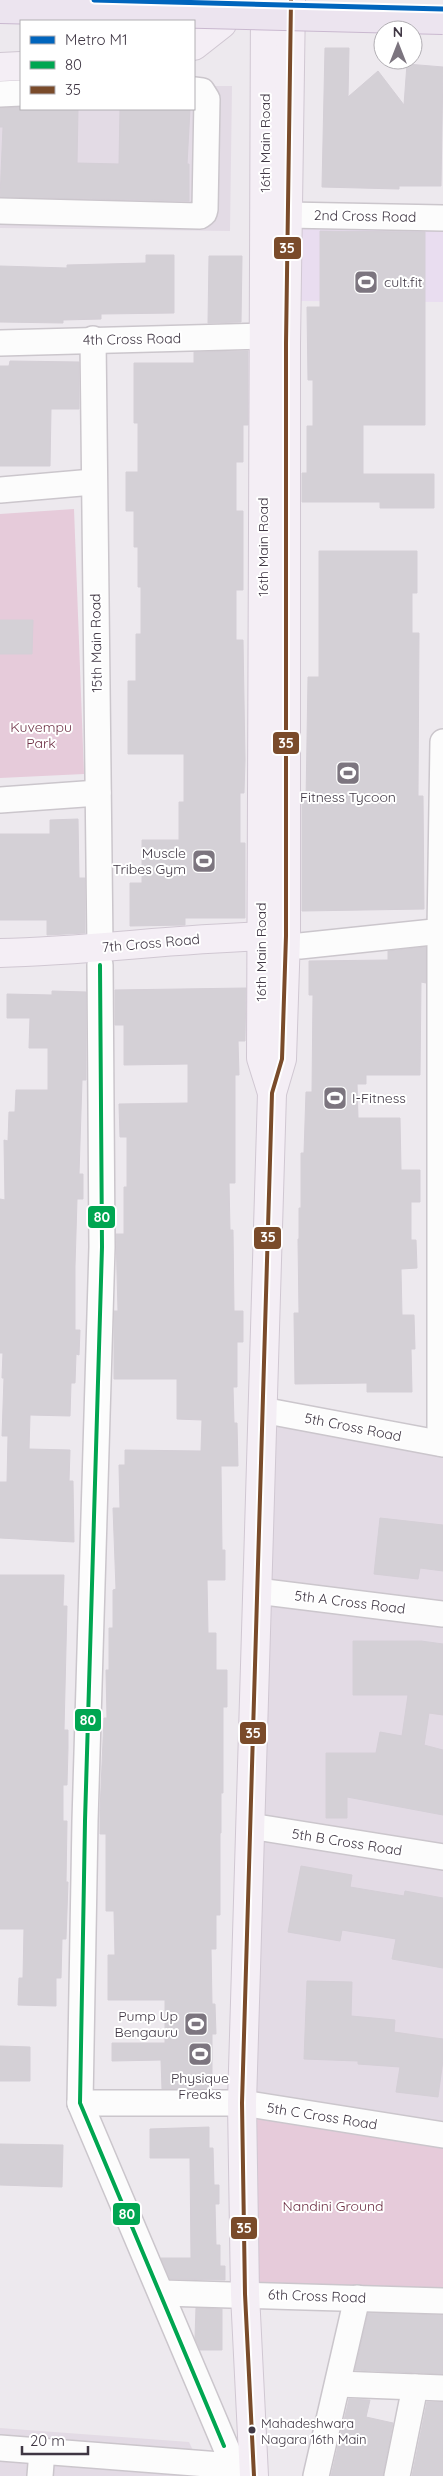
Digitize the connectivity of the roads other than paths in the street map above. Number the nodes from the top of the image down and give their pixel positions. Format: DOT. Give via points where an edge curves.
graph roads {
  1 [pos="292,0"];
  2 [pos="0,9"];
  3 [pos="274,18"];
  4 [pos="443,20"];
  5 [pos="222,24"];
  6 [pos="195,45"];
  7 [pos="20,66"];
  8 [pos="0,67"];
  9 [pos="195,90"];
  10 [pos="20,93"];
  11 [pos="0,94"];
  12 [pos="0,211"];
  13 [pos="287,215"];
  14 [pos="443,218"];
  15 [pos="265,336"];
  16 [pos="93,339"];
  17 [pos="0,343"];
  18 [pos="93,482"];
  19 [pos="0,490"];
  20 [pos="443,742"];
  21 [pos="98,793"];
  22 [pos="0,800"];
  23 [pos="441,931"];
  24 [pos="279,944"];
  25 [pos="0,953"];
  26 [pos="100,956"];
  27 [pos="0,967"];
  28 [pos="262,1410"];
  29 [pos="441,1444"];
  30 [pos="257,1591"];
  31 [pos="443,1614"];
  32 [pos="250,1826"];
  33 [pos="443,1857"];
  34 [pos="80,2102"];
  35 [pos="242,2103"];
  36 [pos="443,2135"];
  37 [pos="162,2293"];
  38 [pos="245,2294"];
  39 [pos="357,2298"];
  40 [pos="443,2301"];
  41 [pos="338,2384"];
  42 [pos="415,2387"];
  43 [pos="443,2388"];
  44 [pos="0,2448"];
  45 [pos="42,2451"];
  46 [pos="241,2473"];
  47 [pos="40,2476"];
  48 [pos="316,2476"];
  49 [pos="397,2476"];
  1 -- 3 [label="street, 16th Main Road"];
  2 -- 4 [label="main road, bridge"];
  3 -- 13 [label="street, 16th Main Road"];
  3 -- 15 [label="street, 16th Main Road"];
  5 -- 6 [label="street"];
  7 -- 8 [label="street"];
  9 -- 12 [label="street" via="202,91 207,99 205,209 200,216"];
  10 -- 11 [label="street"];
  13 -- 14 [label="street, 2nd Cross Road"];
  13 -- 24 [label="street, 16th Main Road"];
  15 -- 16 [label="street, 4th Cross Road"];
  15 -- 24 [label="street, 16th Main Road"];
  16 -- 17 [label="street, 4th Cross Road"];
  16 -- 18 [label="street, 15th Main Road"];
  18 -- 19 [label="street"];
  18 -- 21 [label="street, 15th Main Road"];
  20 -- 23 [label="street"];
  21 -- 22 [label="street"];
  21 -- 26 [label="street, 15th Main Road"];
  23 -- 24 [label="street, 7th Cross Road"];
  23 -- 29 [label="street"];
  24 -- 26 [label="street, 7th Cross Road" via="226,936"];
  24 -- 28 [label="street, 16th Main Road" via="282,1059 272,1094"];
  25 -- 26 [label="street, 7th Cross Road" via="54,952"];
  26 -- 27 [label="street, 7th Cross Road" via="56,969"];
  26 -- 34 [label="street, 15th Main Road" via="102,1247"];
  28 -- 29 [label="street, 5th Cross Road"];
  28 -- 30 [label="street, 16th Main Road"];
  30 -- 31 [label="street, 5th A Cross Road"];
  30 -- 32 [label="street, 16th Main Road"];
  32 -- 33 [label="street, 5th B Cross Road"];
  32 -- 35 [label="street, 16th Main Road"];
  34 -- 35 [label="street, 5th C Cross Road"];
  34 -- 37 [label="street, 15th Main Road"];
  35 -- 36 [label="street, 5th C Cross Road"];
  35 -- 38 [label="street, 16th Main Road"];
  37 -- 38 [label="street, 6th Cross Road"];
  37 -- 46 [label="street, 15th Main Road"];
  38 -- 39 [label="street, 6th Cross Road"];
  38 -- 46 [label="street, 16th Main Road"];
  39 -- 40 [label="street, 6th Cross Road"];
  39 -- 41 [label="street"];
  41 -- 42 [label="street"];
  41 -- 48 [label="street"];
  42 -- 43 [label="street"];
  42 -- 49 [label="street"];
  44 -- 45 [label="street"];
  45 -- 46 [label="street"];
  45 -- 47 [label="street"];
}
